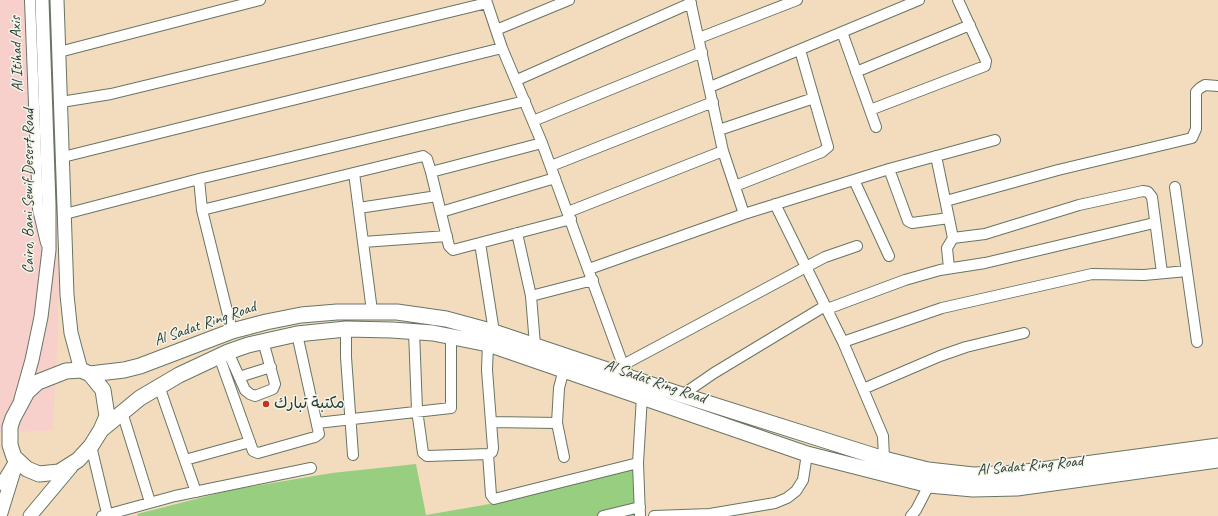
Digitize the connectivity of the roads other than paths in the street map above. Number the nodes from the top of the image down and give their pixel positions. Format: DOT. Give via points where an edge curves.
graph roads {
  1 [pos="30,0"];
  2 [pos="42,0"];
  3 [pos="57,0"];
  4 [pos="260,0"];
  5 [pos="569,0"];
  6 [pos="797,0"];
  7 [pos="919,0"];
  8 [pos="958,0"];
  9 [pos="487,1"];
  10 [pos="690,2"];
  11 [pos="970,25"];
  12 [pos="496,30"];
  13 [pos="842,32"];
  14 [pos="699,38"];
  15 [pos="502,48"];
  16 [pos="800,50"];
  17 [pos="59,52"];
  18 [pos="702,52"];
  19 [pos="856,72"];
  20 [pos="517,80"];
  21 [pos="1218,86"];
  22 [pos="710,87"];
  23 [pos="814,98"];
  24 [pos="525,101"];
  25 [pos="61,102"];
  26 [pos="713,102"];
  27 [pos="870,110"];
  28 [pos="533,121"];
  29 [pos="876,127"];
  30 [pos="719,130"];
  31 [pos="995,140"];
  32 [pos="542,143"];
  33 [pos="724,151"];
  34 [pos="936,156"];
  35 [pos="63,157"];
  36 [pos="551,166"];
  37 [pos="889,169"];
  38 [pos="431,172"];
  39 [pos="354,173"];
  40 [pos="555,178"];
  41 [pos="199,179"];
  42 [pos="854,180"];
  43 [pos="735,186"];
  44 [pos="1175,187"];
  45 [pos="437,196"];
  46 [pos="946,201"];
  47 [pos="775,204"];
  48 [pos="359,208"];
  49 [pos="202,210"];
  50 [pos="441,212"];
  51 [pos="65,214"];
  52 [pos="744,214"];
  53 [pos="570,215"];
  54 [pos="949,218"];
  55 [pos="1154,222"];
  56 [pos="517,233"];
  57 [pos="447,236"];
  58 [pos="952,238"];
  59 [pos="363,242"];
  60 [pos="480,243"];
  61 [pos="857,246"];
  62 [pos="49,250"];
  63 [pos="889,256"];
  64 [pos="806,267"];
  65 [pos="949,268"];
  66 [pos="589,269"];
  67 [pos="1187,271"];
  68 [pos="1162,273"];
  69 [pos="593,280"];
  70 [pos="45,295"];
  71 [pos="67,295"];
  72 [pos="531,296"];
  73 [pos="826,308"];
  74 [pos="372,311"];
  75 [pos="346,330"];
  76 [pos="232,331"];
  77 [pos="414,331"];
  78 [pos="1024,333"];
  79 [pos="296,334"];
  80 [pos="451,336"];
  81 [pos="491,338"];
  82 [pos="263,341"];
  83 [pos="843,342"];
  84 [pos="1197,342"];
  85 [pos="535,345"];
  86 [pos="223,354"];
  87 [pos="169,356"];
  88 [pos="271,367"];
  89 [pos="564,369"];
  90 [pos="627,371"];
  91 [pos="86,372"];
  92 [pos="179,375"];
  93 [pos="239,377"];
  94 [pos="159,386"];
  95 [pos="863,389"];
  96 [pos="682,395"];
  97 [pos="642,396"];
  98 [pos="18,407"];
  99 [pos="417,410"];
  100 [pos="122,412"];
  101 [pos="350,419"];
  102 [pos="0,420"];
  103 [pos="491,422"];
  104 [pos="317,423"];
  105 [pos="557,423"];
  106 [pos="102,430"];
  107 [pos="793,430"];
  108 [pos="250,442"];
  109 [pos="91,446"];
  110 [pos="1218,446"];
  111 [pos="786,447"];
  112 [pos="0,452"];
  113 [pos="488,454"];
  114 [pos="807,454"];
  115 [pos="353,455"];
  116 [pos="564,457"];
  117 [pos="16,459"];
  118 [pos="884,459"];
  119 [pos="78,460"];
  120 [pos="184,460"];
  121 [pos="1218,460"];
  122 [pos="638,463"];
  123 [pos="311,468"];
  124 [pos="0,485"];
  125 [pos="929,485"];
  126 [pos="196,492"];
  127 [pos="150,502"];
  128 [pos="640,511"];
  129 [pos="104,515"];
  130 [pos="0,516"];
  131 [pos="30,516"];
  132 [pos="603,516"];
  133 [pos="654,516"];
  134 [pos="911,516"];
  1 -- 62 [label="street, Al Itihad Axis" via="38,209"];
  2 -- 62 [label="main road, Cairo, Bani Sewif Desert Road"];
  3 -- 17 [label="main road, Cairo, Bani Sewif Desert Road"];
  4 -- 17 [label="street"];
  5 -- 12 [label="street"];
  6 -- 14 [label="street"];
  7 -- 13 [label="street"];
  8 -- 11 [label="street"];
  9 -- 12 [label="street"];
  9 -- 25 [label="street" via="111,94"];
  10 -- 14 [label="street"];
  10 -- 20 [label="street"];
  11 -- 19 [label="street"];
  11 -- 27 [label="street" via="986,60 985,66"];
  12 -- 15 [label="street"];
  13 -- 16 [label="street"];
  13 -- 19 [label="street"];
  14 -- 18 [label="street"];
  15 -- 20 [label="street"];
  15 -- 35 [label="street"];
  16 -- 22 [label="street"];
  16 -- 23 [label="street"];
  17 -- 25 [label="main road, Cairo, Bani Sewif Desert Road"];
  18 -- 22 [label="street"];
  18 -- 28 [label="street"];
  19 -- 27 [label="street"];
  20 -- 24 [label="street"];
  21 -- 46 [label="street" via="1205,85 1196,92 1196,129 1192,138 1058,170"];
  22 -- 26 [label="street"];
  23 -- 30 [label="street"];
  23 -- 43 [label="street" via="828,145 826,149"];
  24 -- 28 [label="street"];
  24 -- 41 [label="street"];
  25 -- 35 [label="main road, Cairo, Bani Sewif Desert Road"];
  26 -- 30 [label="street"];
  26 -- 36 [label="street"];
  27 -- 29 [label="street"];
  28 -- 32 [label="street"];
  30 -- 33 [label="street"];
  31 -- 34 [label="street"];
  32 -- 36 [label="street"];
  32 -- 38 [label="street"];
  33 -- 43 [label="street"];
  33 -- 53 [label="street"];
  34 -- 37 [label="street"];
  34 -- 46 [label="street"];
  35 -- 51 [label="main road, Cairo, Bani Sewif Desert Road"];
  36 -- 40 [label="street"];
  37 -- 42 [label="street"];
  37 -- 54 [label="street" via="908,221 912,223"];
  38 -- 39 [label="street" via="427,159 423,156"];
  38 -- 45 [label="street"];
  39 -- 48 [label="street"];
  39 -- 49 [label="street"];
  40 -- 50 [label="street"];
  40 -- 53 [label="street"];
  41 -- 49 [label="street"];
  41 -- 51 [label="street"];
  42 -- 47 [label="street"];
  42 -- 63 [label="street"];
  43 -- 52 [label="street"];
  44 -- 67 [label="street"];
  45 -- 48 [label="street"];
  45 -- 50 [label="street"];
  46 -- 54 [label="street"];
  47 -- 52 [label="street"];
  47 -- 64 [label="street"];
  48 -- 59 [label="street"];
  49 -- 76 [label="street"];
  50 -- 57 [label="street"];
  51 -- 71 [label="main road, Cairo, Bani Sewif Desert Road"];
  52 -- 66 [label="street"];
  53 -- 56 [label="street"];
  53 -- 66 [label="street"];
  54 -- 58 [label="street"];
  55 -- 58 [label="street" via="1152,197 1143,191 1079,205 985,234"];
  55 -- 65 [label="street" via="985,263"];
  55 -- 68 [label="street"];
  56 -- 60 [label="street"];
  56 -- 72 [label="street"];
  57 -- 59 [label="street"];
  57 -- 60 [label="street" via="453,250"];
  58 -- 65 [label="street" via="948,248"];
  59 -- 74 [label="street"];
  60 -- 81 [label="street"];
  61 -- 64 [label="street" via="825,257"];
  62 -- 70 [label="main road, Cairo, Bani Sewif Desert Road"];
  64 -- 73 [label="street"];
  64 -- 90 [label="street"];
  65 -- 73 [label="street" via="905,280"];
  66 -- 69 [label="street"];
  67 -- 68 [label="street"];
  67 -- 84 [label="street"];
  68 -- 83 [label="street" via="1092,274 1078,277 942,308"];
  69 -- 72 [label="street"];
  69 -- 90 [label="street"];
  70 -- 71 [label="main road"];
  70 -- 98 [label="main road, Cairo, Bani Sewif Desert Road" via="37,339"];
  71 -- 91 [label="main road, Cairo, Bani Sewif Desert Road" via="71,333"];
  72 -- 85 [label="street"];
  73 -- 83 [label="street"];
  73 -- 96 [label="street" via="714,373"];
  74 -- 76 [label="highway, Al Sadat Ring Road" via="301,315"];
  74 -- 81 [label="highway, Al Sadat Ring Road" via="446,319"];
  75 -- 77 [label="highway, Al Sadat Ring Road"];
  75 -- 79 [label="highway, Al Sadat Ring Road"];
  75 -- 101 [label="street"];
  76 -- 87 [label="highway, Al Sadat Ring Road"];
  77 -- 80 [label="highway, Al Sadat Ring Road"];
  77 -- 99 [label="street"];
  78 -- 95 [label="street" via="940,356"];
  79 -- 82 [label="highway, Al Sadat Ring Road"];
  79 -- 104 [label="street"];
  80 -- 81 [label="highway, Al Sadat Ring Road"];
  80 -- 99 [label="street" via="451,406"];
  81 -- 85 [label="highway, Al Sadat Ring Road"];
  81 -- 89 [label="highway, Al Sadat Ring Road"];
  81 -- 103 [label="street" via="487,370"];
  82 -- 86 [label="highway, Al Sadat Ring Road"];
  82 -- 88 [label="street"];
  83 -- 95 [label="street"];
  85 -- 90 [label="highway, Al Sadat Ring Road"];
  86 -- 92 [label="highway, Al Sadat Ring Road"];
  86 -- 93 [label="street"];
  86 -- 108 [label="street"];
  87 -- 91 [label="highway, Al Sadat Ring Road" via="124,370"];
  87 -- 92 [label="highway" via="165,364 168,371"];
  88 -- 93 [label="street"];
  88 -- 93 [label="street" via="274,388 255,396 245,390"];
  89 -- 97 [label="highway, Al Sadat Ring Road"];
  89 -- 105 [label="street"];
  90 -- 96 [label="highway, Al Sadat Ring Road"];
  91 -- 98 [label="highway" via="66,371 53,374 27,392"];
  91 -- 106 [label="highway" via="103,390 107,416"];
  92 -- 94 [label="highway, Al Sadat Ring Road"];
  94 -- 100 [label="highway, Al Sadat Ring Road"];
  94 -- 120 [label="street"];
  95 -- 118 [label="street" via="883,436"];
  96 -- 107 [label="highway, Al Sadat Ring Road"];
  97 -- 111 [label="highway, Al Sadat Ring Road"];
  97 -- 122 [label="street"];
  98 -- 102 [label="highway"];
  98 -- 117 [label="highway" via="9,436"];
  99 -- 101 [label="street"];
  99 -- 113 [label="street" via="425,456"];
  100 -- 106 [label="highway, Al Sadat Ring Road"];
  100 -- 127 [label="street"];
  101 -- 104 [label="street"];
  101 -- 115 [label="street"];
  103 -- 105 [label="street"];
  103 -- 113 [label="street" via="493,448"];
  104 -- 108 [label="street" via="319,434 316,437 256,453"];
  105 -- 116 [label="street"];
  106 -- 109 [label="highway"];
  107 -- 111 [label="highway" via="796,436 794,442"];
  107 -- 118 [label="highway, Al Sadat Ring Road"];
  108 -- 120 [label="street"];
  109 -- 119 [label="highway"];
  109 -- 129 [label="street"];
  110 -- 118 [label="highway, Al Sadat Ring Road" via="996,475 936,471"];
  111 -- 114 [label="highway, Al Sadat Ring Road"];
  112 -- 117 [label="highway"];
  113 -- 122 [label="street" via="494,499"];
  114 -- 125 [label="highway, Al Sadat Ring Road"];
  114 -- 133 [label="street" via="803,480 787,498 775,503 710,514"];
  117 -- 119 [label="highway" via="27,469 46,474 59,472"];
  117 -- 124 [label="street"];
  117 -- 130 [label="main road"];
  119 -- 131 [label="main road"];
  120 -- 126 [label="street"];
  121 -- 125 [label="highway, Al Sadat Ring Road" via="1017,488 973,490"];
  122 -- 128 [label="street"];
  123 -- 126 [label="street"];
  125 -- 134 [label="street"];
  126 -- 127 [label="street"];
  127 -- 129 [label="street"];
  128 -- 132 [label="street"];
}
